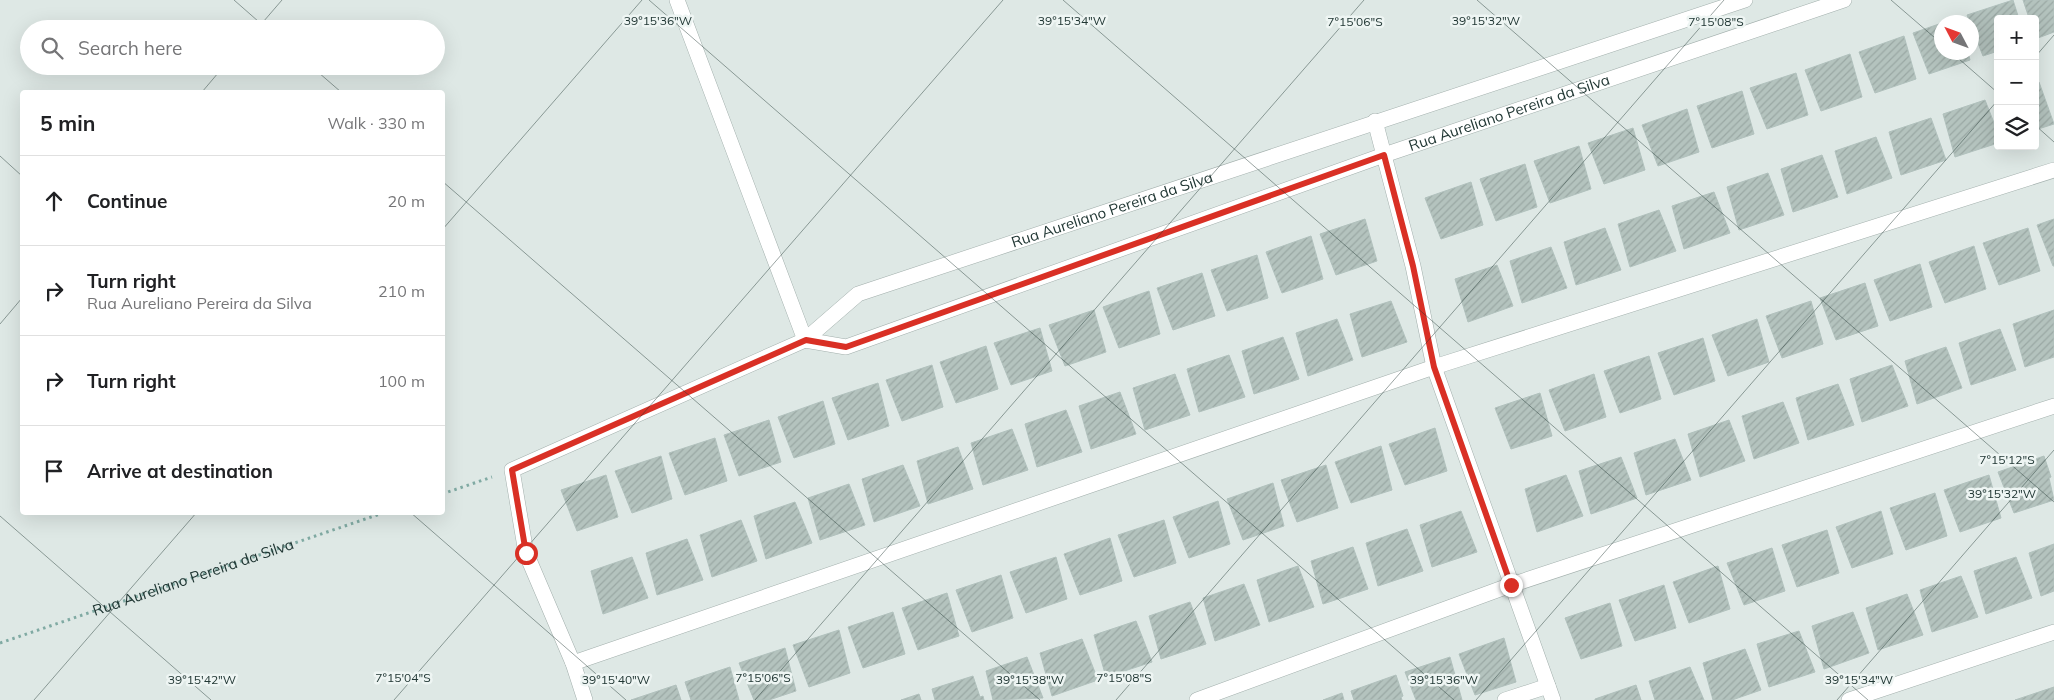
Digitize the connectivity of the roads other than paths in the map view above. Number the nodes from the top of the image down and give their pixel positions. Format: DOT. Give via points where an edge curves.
graph roads {
  1 [pos="677,0"];
  2 [pos="1745,0"];
  3 [pos="1844,0"];
  4 [pos="1375,122"];
  5 [pos="1384,155"];
  6 [pos="2054,170"];
  7 [pos="806,340"];
  8 [pos="1434,367"];
  9 [pos="2054,406"];
  10 [pos="1511,585"];
  11 [pos="2054,632"];
  12 [pos="573,663"];
  13 [pos="1551,693"];
  14 [pos="585,700"];
  15 [pos="1197,700"];
  16 [pos="1505,700"];
  17 [pos="1849,700"];
  1 -- 7 [label="street"];
  2 -- 4 [label="street, Rua Aureliano Pereira da Silva"];
  3 -- 5 [label="street, Rua Aureliano Pereira da Silva"];
  4 -- 5 [label="street"];
  4 -- 7 [label="street, Rua Aureliano Pereira da Silva" via="858,294"];
  5 -- 7 [label="street, Rua Aureliano Pereira da Silva" via="846,347"];
  5 -- 8 [label="street" via="1413,266"];
  6 -- 8 [label="street"];
  7 -- 12 [label="street, Rua Aureliano Pereira da Silva" via="512,470 526,553"];
  8 -- 10 [label="street"];
  8 -- 12 [label="street"];
  9 -- 10 [label="street"];
  10 -- 13 [label="street"];
  10 -- 15 [label="street"];
  11 -- 17 [label="street"];
  12 -- 14 [label="street"];
  13 -- 16 [label="street"];
}
